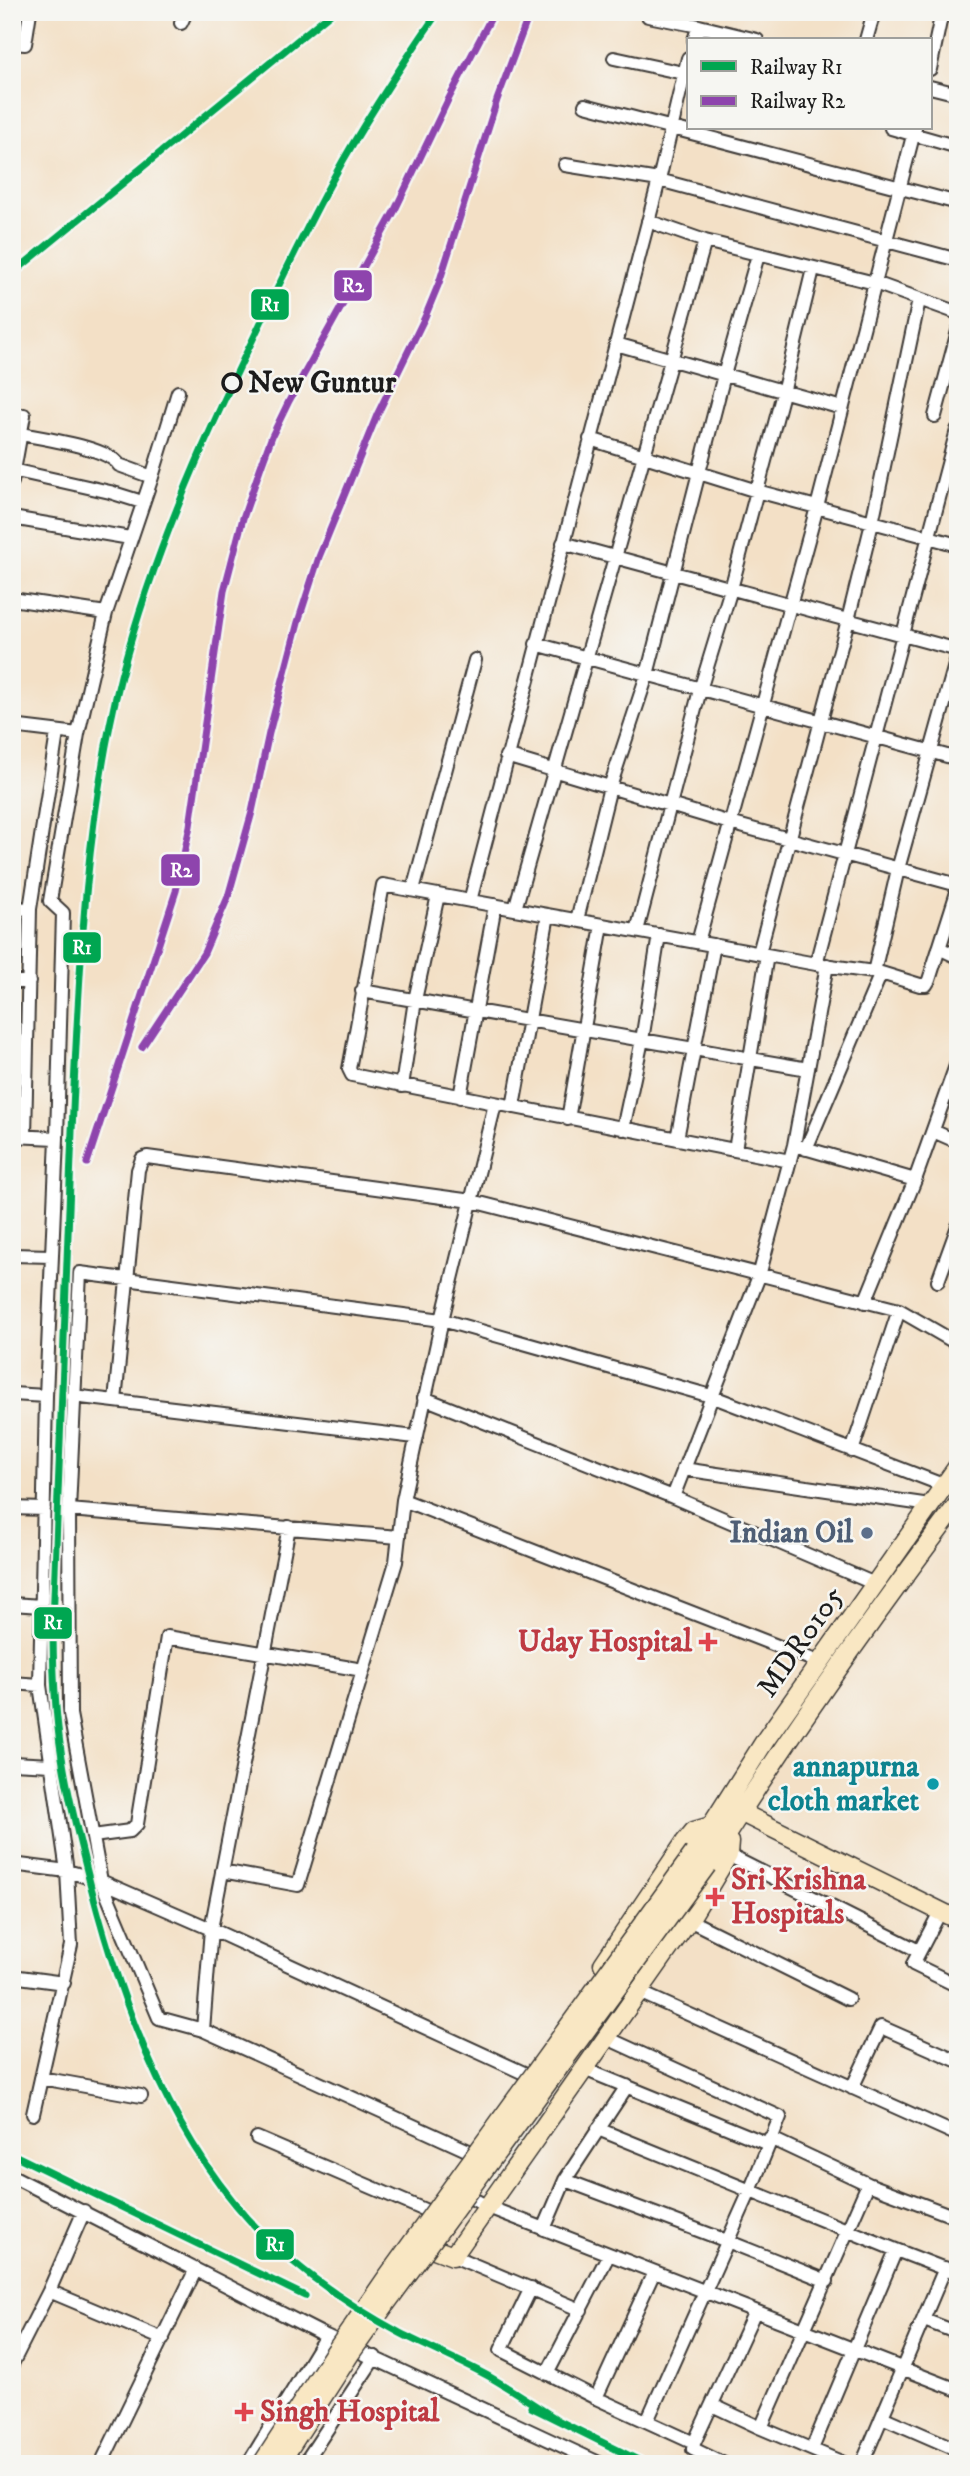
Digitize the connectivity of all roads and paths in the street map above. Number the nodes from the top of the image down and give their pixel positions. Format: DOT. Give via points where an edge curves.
graph roads {
  1 [pos="30,12"];
  2 [pos="874,12"];
  3 [pos="942,12"];
  4 [pos="648,16"];
  5 [pos="699,26"];
  6 [pos="695,38"];
  7 [pos="749,38"];
  8 [pos="867,38"];
  9 [pos="12,43"];
  10 [pos="614,58"];
  11 [pos="932,60"];
  12 [pos="686,73"];
  13 [pos="932,88"];
  14 [pos="958,94"];
  15 [pos="585,105"];
  16 [pos="670,127"];
  17 [pos="914,131"];
  18 [pos="958,146"];
  19 [pos="565,165"];
  20 [pos="659,180"];
  21 [pos="901,187"];
  22 [pos="958,203"];
  23 [pos="648,221"];
  24 [pos="886,240"];
  25 [pos="705,241"];
  26 [pos="758,255"];
  27 [pos="958,260"];
  28 [pos="813,269"];
  29 [pos="875,283"];
  30 [pos="919,300"];
  31 [pos="958,313"];
  32 [pos="958,331"];
  33 [pos="616,344"];
  34 [pos="671,360"];
  35 [pos="724,375"];
  36 [pos="178,392"];
  37 [pos="783,393"];
  38 [pos="842,408"];
  39 [pos="24,415"];
  40 [pos="935,416"];
  41 [pos="957,430"];
  42 [pos="16,433"];
  43 [pos="590,439"];
  44 [pos="644,457"];
  45 [pos="13,470"];
  46 [pos="699,472"];
  47 [pos="152,477"];
  48 [pos="12,482"];
  49 [pos="757,491"];
  50 [pos="142,502"];
  51 [pos="817,507"];
  52 [pos="12,518"];
  53 [pos="872,523"];
  54 [pos="928,536"];
  55 [pos="130,538"];
  56 [pos="563,543"];
  57 [pos="958,545"];
  58 [pos="616,557"];
  59 [pos="674,573"];
  60 [pos="731,589"];
  61 [pos="12,599"];
  62 [pos="790,604"];
  63 [pos="106,613"];
  64 [pos="848,620"];
  65 [pos="902,636"];
  66 [pos="536,644"];
  67 [pos="958,652"];
  68 [pos="588,659"];
  69 [pos="475,660"];
  70 [pos="647,675"];
  71 [pos="700,690"];
  72 [pos="762,707"];
  73 [pos="821,722"];
  74 [pos="12,726"];
  75 [pos="57,733"];
  76 [pos="78,734"];
  77 [pos="875,736"];
  78 [pos="931,752"];
  79 [pos="506,756"];
  80 [pos="958,759"];
  81 [pos="555,771"];
  82 [pos="610,788"];
  83 [pos="670,805"];
  84 [pos="730,823"];
  85 [pos="790,839"];
  86 [pos="846,855"];
  87 [pos="898,869"];
  88 [pos="958,887"];
  89 [pos="413,890"];
  90 [pos="438,895"];
  91 [pos="470,901"];
  92 [pos="495,905"];
  93 [pos="12,908"];
  94 [pos="30,909"];
  95 [pos="515,909"];
  96 [pos="548,915"];
  97 [pos="577,920"];
  98 [pos="602,925"];
  99 [pos="637,931"];
  100 [pos="659,935"];
  101 [pos="698,942"];
  102 [pos="714,945"];
  103 [pos="939,948"];
  104 [pos="763,954"];
  105 [pos="958,957"];
  106 [pos="821,965"];
  107 [pos="878,972"];
  108 [pos="12,982"];
  109 [pos="29,982"];
  110 [pos="362,991"];
  111 [pos="415,1000"];
  112 [pos="474,1011"];
  113 [pos="528,1020"];
  114 [pos="584,1028"];
  115 [pos="642,1040"];
  116 [pos="695,1050"];
  117 [pos="750,1059"];
  118 [pos="958,1060"];
  119 [pos="808,1069"];
  120 [pos="402,1086"];
  121 [pos="460,1097"];
  122 [pos="495,1104"];
  123 [pos="513,1107"];
  124 [pos="568,1119"];
  125 [pos="623,1129"];
  126 [pos="933,1131"];
  127 [pos="19,1136"];
  128 [pos="57,1138"];
  129 [pos="677,1139"];
  130 [pos="958,1142"];
  131 [pos="800,1147"];
  132 [pos="735,1150"];
  133 [pos="790,1161"];
  134 [pos="915,1180"];
  135 [pos="472,1200"];
  136 [pos="958,1226"];
  137 [pos="12,1255"];
  138 [pos="51,1256"];
  139 [pos="759,1276"];
  140 [pos="128,1279"];
  141 [pos="938,1281"];
  142 [pos="865,1302"];
  143 [pos="899,1311"];
  144 [pos="442,1320"];
  145 [pos="958,1344"];
  146 [pos="12,1394"];
  147 [pos="46,1396"];
  148 [pos="73,1396"];
  149 [pos="711,1396"];
  150 [pos="424,1398"];
  151 [pos="115,1401"];
  152 [pos="415,1437"];
  153 [pos="852,1451"];
  154 [pos="958,1466"];
  155 [pos="683,1469"];
  156 [pos="943,1485"];
  157 [pos="673,1497"];
  158 [pos="404,1500"];
  159 [pos="958,1504"];
  160 [pos="930,1505"];
  161 [pos="12,1508"];
  162 [pos="44,1509"];
  163 [pos="69,1510"];
  164 [pos="289,1528"];
  165 [pos="399,1537"];
  166 [pos="875,1584"];
  167 [pos="12,1604"];
  168 [pos="41,1606"];
  169 [pos="263,1654"];
  170 [pos="821,1663"];
  171 [pos="363,1670"];
  172 [pos="12,1683"];
  173 [pos="40,1685"];
  174 [pos="12,1763"];
  175 [pos="52,1765"];
  176 [pos="740,1812"];
  177 [pos="718,1831"];
  178 [pos="93,1836"];
  179 [pos="728,1855"];
  180 [pos="700,1859"];
  181 [pos="12,1864"];
  182 [pos="66,1871"];
  183 [pos="222,1871"];
  184 [pos="101,1881"];
  185 [pos="940,1912"];
  186 [pos="689,1920"];
  187 [pos="958,1920"];
  188 [pos="211,1929"];
  189 [pos="919,1951"];
  190 [pos="12,1976"];
  191 [pos="64,1983"];
  192 [pos="958,1986"];
  193 [pos="639,1992"];
  194 [pos="848,1999"];
  195 [pos="204,2030"];
  196 [pos="607,2038"];
  197 [pos="958,2061"];
  198 [pos="584,2068"];
  199 [pos="526,2074"];
  200 [pos="41,2078"];
  201 [pos="627,2086"];
  202 [pos="852,2088"];
  203 [pos="141,2096"];
  204 [pos="33,2114"];
  205 [pos="598,2129"];
  206 [pos="958,2135"];
  207 [pos="257,2138"];
  208 [pos="769,2141"];
  209 [pos="471,2152"];
  210 [pos="12,2176"];
  211 [pos="565,2180"];
  212 [pos="868,2184"];
  213 [pos="447,2186"];
  214 [pos="750,2190"];
  215 [pos="488,2207"];
  216 [pos="84,2211"];
  217 [pos="427,2211"];
  218 [pos="958,2218"];
  219 [pos="544,2229"];
  220 [pos="849,2232"];
  221 [pos="727,2241"];
  222 [pos="896,2250"];
  223 [pos="609,2254"];
  224 [pos="453,2256"];
  225 [pos="945,2269"];
  226 [pos="195,2271"];
  227 [pos="654,2272"];
  228 [pos="958,2274"];
  229 [pos="827,2281"];
  230 [pos="531,2288"];
  231 [pos="50,2291"];
  232 [pos="705,2291"];
  233 [pos="581,2310"];
  234 [pos="755,2311"];
  235 [pos="924,2320"];
  236 [pos="803,2330"];
  237 [pos="958,2333"];
  238 [pos="326,2336"];
  239 [pos="163,2339"];
  240 [pos="854,2349"];
  241 [pos="375,2357"];
  242 [pos="12,2364"];
  243 [pos="903,2369"];
  244 [pos="547,2374"];
  245 [pos="958,2390"];
  246 [pos="596,2398"];
  247 [pos="712,2405"];
  248 [pos="882,2417"];
  249 [pos="647,2421"];
  250 [pos="761,2428"];
  251 [pos="694,2443"];
  252 [pos="812,2449"];
  253 [pos="572,2450"];
  254 [pos="958,2451"];
  255 [pos="101,2464"];
  256 [pos="248,2464"];
  257 [pos="262,2464"];
  258 [pos="279,2464"];
  259 [pos="304,2464"];
  260 [pos="569,2464"];
  261 [pos="601,2464"];
  262 [pos="723,2464"];
  263 [pos="846,2464"];
  264 [pos="862,2464"];
  1 -- 9 [label="street" via="25,44"];
  2 -- 8 [label="street"];
  3 -- 11 [label="street"];
  4 -- 5 [label="street"];
  5 -- 6 [label="street"];
  5 -- 7 [label="street"];
  10 -- 12 [label="street"];
  12 -- 16 [label="street"];
  13 -- 14 [label="street"];
  15 -- 16 [label="street"];
  16 -- 20 [label="street"];
  16 -- 21 [label="street"];
  17 -- 18 [label="street"];
  17 -- 21 [label="street"];
  19 -- 20 [label="street"];
  20 -- 23 [label="street"];
  20 -- 24 [label="street"];
  21 -- 22 [label="street"];
  21 -- 24 [label="street"];
  23 -- 25 [label="street"];
  23 -- 33 [label="street"];
  24 -- 27 [label="street"];
  24 -- 29 [label="street"];
  25 -- 26 [label="street"];
  25 -- 34 [label="street"];
  26 -- 28 [label="street"];
  26 -- 35 [label="street"];
  28 -- 29 [label="street"];
  28 -- 37 [label="street"];
  29 -- 30 [label="street"];
  29 -- 38 [label="street"];
  30 -- 31 [label="street"];
  30 -- 53 [label="street"];
  32 -- 40 [label="street"];
  33 -- 34 [label="street"];
  33 -- 43 [label="street"];
  34 -- 35 [label="street"];
  34 -- 44 [label="street"];
  35 -- 37 [label="street"];
  35 -- 46 [label="street"];
  36 -- 47 [label="street"];
  37 -- 38 [label="street"];
  37 -- 49 [label="street"];
  38 -- 51 [label="street"];
  39 -- 42 [label="street"];
  41 -- 54 [label="street"];
  42 -- 45 [label="street"];
  42 -- 47 [label="street" via="101,452 119,465"];
  43 -- 44 [label="street"];
  43 -- 56 [label="street"];
  44 -- 46 [label="street"];
  44 -- 58 [label="street"];
  45 -- 48 [label="street"];
  45 -- 50 [label="street"];
  46 -- 49 [label="street"];
  46 -- 59 [label="street"];
  47 -- 50 [label="street"];
  49 -- 51 [label="street"];
  49 -- 60 [label="street"];
  50 -- 55 [label="street"];
  51 -- 53 [label="street"];
  51 -- 62 [label="street"];
  52 -- 55 [label="street"];
  53 -- 54 [label="street"];
  53 -- 64 [label="street"];
  54 -- 57 [label="street"];
  54 -- 65 [label="street"];
  55 -- 63 [label="street"];
  56 -- 58 [label="street"];
  56 -- 66 [label="street"];
  58 -- 59 [label="street"];
  58 -- 68 [label="street"];
  59 -- 60 [label="street"];
  59 -- 70 [label="street"];
  60 -- 62 [label="street"];
  60 -- 71 [label="street"];
  61 -- 63 [label="street"];
  62 -- 64 [label="street"];
  62 -- 72 [label="street"];
  63 -- 76 [label="street"];
  64 -- 65 [label="street"];
  64 -- 73 [label="street"];
  65 -- 67 [label="street"];
  65 -- 77 [label="street"];
  66 -- 68 [label="street"];
  66 -- 79 [label="street"];
  67 -- 78 [label="street"];
  68 -- 70 [label="street"];
  68 -- 81 [label="street"];
  69 -- 89 [label="street"];
  70 -- 71 [label="street"];
  70 -- 82 [label="street"];
  71 -- 72 [label="street"];
  71 -- 83 [label="street"];
  72 -- 73 [label="street"];
  72 -- 84 [label="street"];
  73 -- 77 [label="street"];
  73 -- 85 [label="street"];
  74 -- 75 [label="street"];
  75 -- 76 [label="street"];
  75 -- 94 [label="street"];
  76 -- 128 [label="street" via="50,901 63,913"];
  77 -- 78 [label="street"];
  77 -- 86 [label="street"];
  78 -- 80 [label="street"];
  78 -- 87 [label="street"];
  79 -- 81 [label="street"];
  79 -- 91 [label="street"];
  81 -- 82 [label="street"];
  81 -- 95 [label="street"];
  82 -- 83 [label="street"];
  82 -- 97 [label="street"];
  83 -- 84 [label="street"];
  83 -- 99 [label="street"];
  84 -- 85 [label="street"];
  84 -- 101 [label="street"];
  85 -- 86 [label="street"];
  85 -- 104 [label="street"];
  86 -- 87 [label="street"];
  86 -- 106 [label="street"];
  87 -- 88 [label="street"];
  87 -- 107 [label="street"];
  88 -- 103 [label="street"];
  89 -- 90 [label="street"];
  89 -- 110 [label="street" via="383,885"];
  90 -- 91 [label="street"];
  90 -- 111 [label="street"];
  91 -- 92 [label="street"];
  92 -- 95 [label="street"];
  92 -- 112 [label="street"];
  93 -- 94 [label="street"];
  94 -- 109 [label="street"];
  95 -- 96 [label="street"];
  96 -- 97 [label="street"];
  96 -- 113 [label="street"];
  97 -- 98 [label="street"];
  98 -- 99 [label="street"];
  98 -- 114 [label="street"];
  99 -- 100 [label="street"];
  100 -- 101 [label="street"];
  100 -- 115 [label="street"];
  101 -- 102 [label="street"];
  102 -- 104 [label="street"];
  102 -- 116 [label="street"];
  103 -- 105 [label="street"];
  103 -- 107 [label="street" via="926,985"];
  104 -- 106 [label="street"];
  104 -- 117 [label="street"];
  106 -- 107 [label="street"];
  106 -- 119 [label="street"];
  107 -- 131 [label="street"];
  108 -- 109 [label="street"];
  109 -- 127 [label="street"];
  110 -- 111 [label="street"];
  110 -- 120 [label="street" via="349,1072"];
  111 -- 112 [label="street"];
  111 -- 120 [label="street"];
  112 -- 113 [label="street"];
  112 -- 121 [label="street"];
  113 -- 114 [label="street"];
  113 -- 123 [label="street"];
  114 -- 115 [label="street"];
  114 -- 124 [label="street"];
  115 -- 116 [label="street"];
  115 -- 125 [label="street"];
  116 -- 117 [label="street"];
  116 -- 129 [label="street"];
  117 -- 119 [label="street"];
  117 -- 132 [label="street"];
  118 -- 126 [label="street"];
  119 -- 131 [label="street"];
  120 -- 121 [label="street"];
  121 -- 122 [label="street"];
  122 -- 123 [label="street"];
  122 -- 135 [label="street"];
  123 -- 124 [label="street"];
  124 -- 125 [label="street"];
  125 -- 129 [label="street"];
  126 -- 130 [label="street"];
  126 -- 134 [label="street"];
  127 -- 128 [label="street"];
  128 -- 138 [label="street"];
  129 -- 132 [label="street"];
  131 -- 133 [label="street"];
  131 -- 134 [label="street"];
  132 -- 133 [label="street"];
  133 -- 139 [label="street"];
  134 -- 142 [label="street"];
  135 -- 139 [label="street"];
  135 -- 140 [label="street" via="147,1157 139,1164"];
  135 -- 144 [label="street"];
  136 -- 141 [label="street"];
  137 -- 138 [label="street"];
  138 -- 147 [label="street"];
  139 -- 142 [label="street"];
  139 -- 149 [label="street"];
  140 -- 144 [label="street"];
  140 -- 148 [label="street" via="80,1273"];
  140 -- 151 [label="street"];
  142 -- 143 [label="street"];
  143 -- 145 [label="street"];
  143 -- 153 [label="street"];
  144 -- 149 [label="street"];
  144 -- 150 [label="street"];
  146 -- 147 [label="street"];
  147 -- 162 [label="street"];
  148 -- 151 [label="street"];
  148 -- 163 [label="street"];
  149 -- 153 [label="street"];
  149 -- 155 [label="street"];
  150 -- 152 [label="street"];
  150 -- 157 [label="street"];
  151 -- 152 [label="street"];
  152 -- 158 [label="street"];
  153 -- 156 [label="street"];
  154 -- 156 [label="main road, MDR0105"];
  155 -- 157 [label="street"];
  155 -- 160 [label="street"];
  156 -- 160 [label="main road, MDR0105"];
  157 -- 166 [label="street"];
  158 -- 165 [label="street"];
  158 -- 170 [label="street"];
  159 -- 176 [label="main road, MDR0105"];
  160 -- 166 [label="main road, MDR0105"];
  161 -- 162 [label="street"];
  162 -- 168 [label="street"];
  163 -- 164 [label="street"];
  163 -- 178 [label="street" via="69,1714"];
  164 -- 165 [label="street"];
  164 -- 169 [label="street"];
  165 -- 171 [label="street" via="396,1562"];
  166 -- 170 [label="main road, MDR0105"];
  167 -- 168 [label="street"];
  168 -- 173 [label="street"];
  169 -- 171 [label="street"];
  169 -- 178 [label="street" via="167,1637 137,1824 130,1830"];
  169 -- 183 [label="street"];
  170 -- 177 [label="main road, MDR0105" via="745,1770"];
  171 -- 183 [label="street" via="298,1885"];
  172 -- 173 [label="street"];
  173 -- 175 [label="street"];
  174 -- 175 [label="street"];
  175 -- 182 [label="street"];
  176 -- 177 [label="main road, MDR0105"];
  176 -- 185 [label="main road"];
  177 -- 179 [label="main road" via="729,1842"];
  177 -- 180 [label="main road, MDR0105"];
  177 -- 199 [label="main road" via="694,1831 685,1842"];
  178 -- 184 [label="street"];
  179 -- 186 [label="main road"];
  179 -- 189 [label="street"];
  180 -- 257 [label="main road, bridge" via="378,2290"];
  180 -- 258 [label="main road, bridge" via="350,2354"];
  181 -- 182 [label="street"];
  182 -- 184 [label="street"];
  182 -- 191 [label="street" via="71,1945"];
  183 -- 188 [label="street"];
  184 -- 188 [label="street"];
  184 -- 195 [label="street" via="159,2018"];
  185 -- 187 [label="main road"];
  185 -- 189 [label="street"];
  186 -- 193 [label="main road"];
  186 -- 194 [label="street"];
  188 -- 195 [label="street"];
  188 -- 199 [label="street"];
  189 -- 192 [label="street" via="913,1964"];
  190 -- 191 [label="street"];
  191 -- 200 [label="street"];
  193 -- 196 [label="main road"];
  193 -- 202 [label="street"];
  195 -- 209 [label="street"];
  196 -- 198 [label="main road"];
  196 -- 208 [label="street" via="780,2117"];
  197 -- 202 [label="street" via="881,2027"];
  198 -- 201 [label="street"];
  198 -- 215 [label="main road"];
  199 -- 209 [label="main road"];
  200 -- 203 [label="street"];
  200 -- 204 [label="street"];
  201 -- 205 [label="street"];
  201 -- 208 [label="street"];
  202 -- 206 [label="street"];
  205 -- 211 [label="street"];
  205 -- 214 [label="street"];
  207 -- 217 [label="street"];
  208 -- 212 [label="street"];
  208 -- 214 [label="street"];
  209 -- 213 [label="main road"];
  210 -- 216 [label="street"];
  211 -- 219 [label="street"];
  211 -- 221 [label="street"];
  212 -- 218 [label="street"];
  212 -- 220 [label="street"];
  213 -- 215 [label="street"];
  213 -- 217 [label="main road"];
  214 -- 220 [label="street"];
  214 -- 221 [label="street"];
  215 -- 219 [label="street"];
  215 -- 224 [label="main road"];
  216 -- 226 [label="street"];
  216 -- 231 [label="street"];
  217 -- 224 [label="main road" via="405,2238"];
  219 -- 223 [label="street"];
  220 -- 222 [label="street"];
  220 -- 229 [label="street"];
  221 -- 229 [label="street"];
  221 -- 232 [label="street"];
  222 -- 225 [label="street"];
  222 -- 240 [label="street"];
  223 -- 227 [label="street"];
  223 -- 233 [label="street"];
  224 -- 230 [label="street"];
  225 -- 228 [label="street"];
  225 -- 235 [label="street"];
  226 -- 238 [label="street"];
  226 -- 239 [label="street"];
  227 -- 232 [label="street"];
  227 -- 246 [label="street"];
  229 -- 236 [label="street"];
  230 -- 233 [label="street"];
  230 -- 244 [label="street" via="501,2350"];
  231 -- 239 [label="street"];
  231 -- 242 [label="street"];
  232 -- 234 [label="street"];
  232 -- 249 [label="street"];
  233 -- 244 [label="street"];
  234 -- 236 [label="street"];
  234 -- 247 [label="street"];
  235 -- 237 [label="street"];
  235 -- 243 [label="street"];
  236 -- 240 [label="street"];
  236 -- 250 [label="street"];
  238 -- 241 [label="street"];
  238 -- 256 [label="street"];
  239 -- 255 [label="street"];
  240 -- 243 [label="street"];
  240 -- 252 [label="street"];
  241 -- 253 [label="street"];
  241 -- 259 [label="street"];
  243 -- 245 [label="street"];
  243 -- 248 [label="street"];
  244 -- 246 [label="street"];
  246 -- 249 [label="street"];
  247 -- 250 [label="street"];
  247 -- 251 [label="street"];
  248 -- 254 [label="street"];
  248 -- 264 [label="street"];
  249 -- 251 [label="street"];
  250 -- 252 [label="street"];
  251 -- 262 [label="street" via="693,2449"];
  252 -- 263 [label="street"];
  253 -- 260 [label="street"];
  253 -- 261 [label="street"];
}
